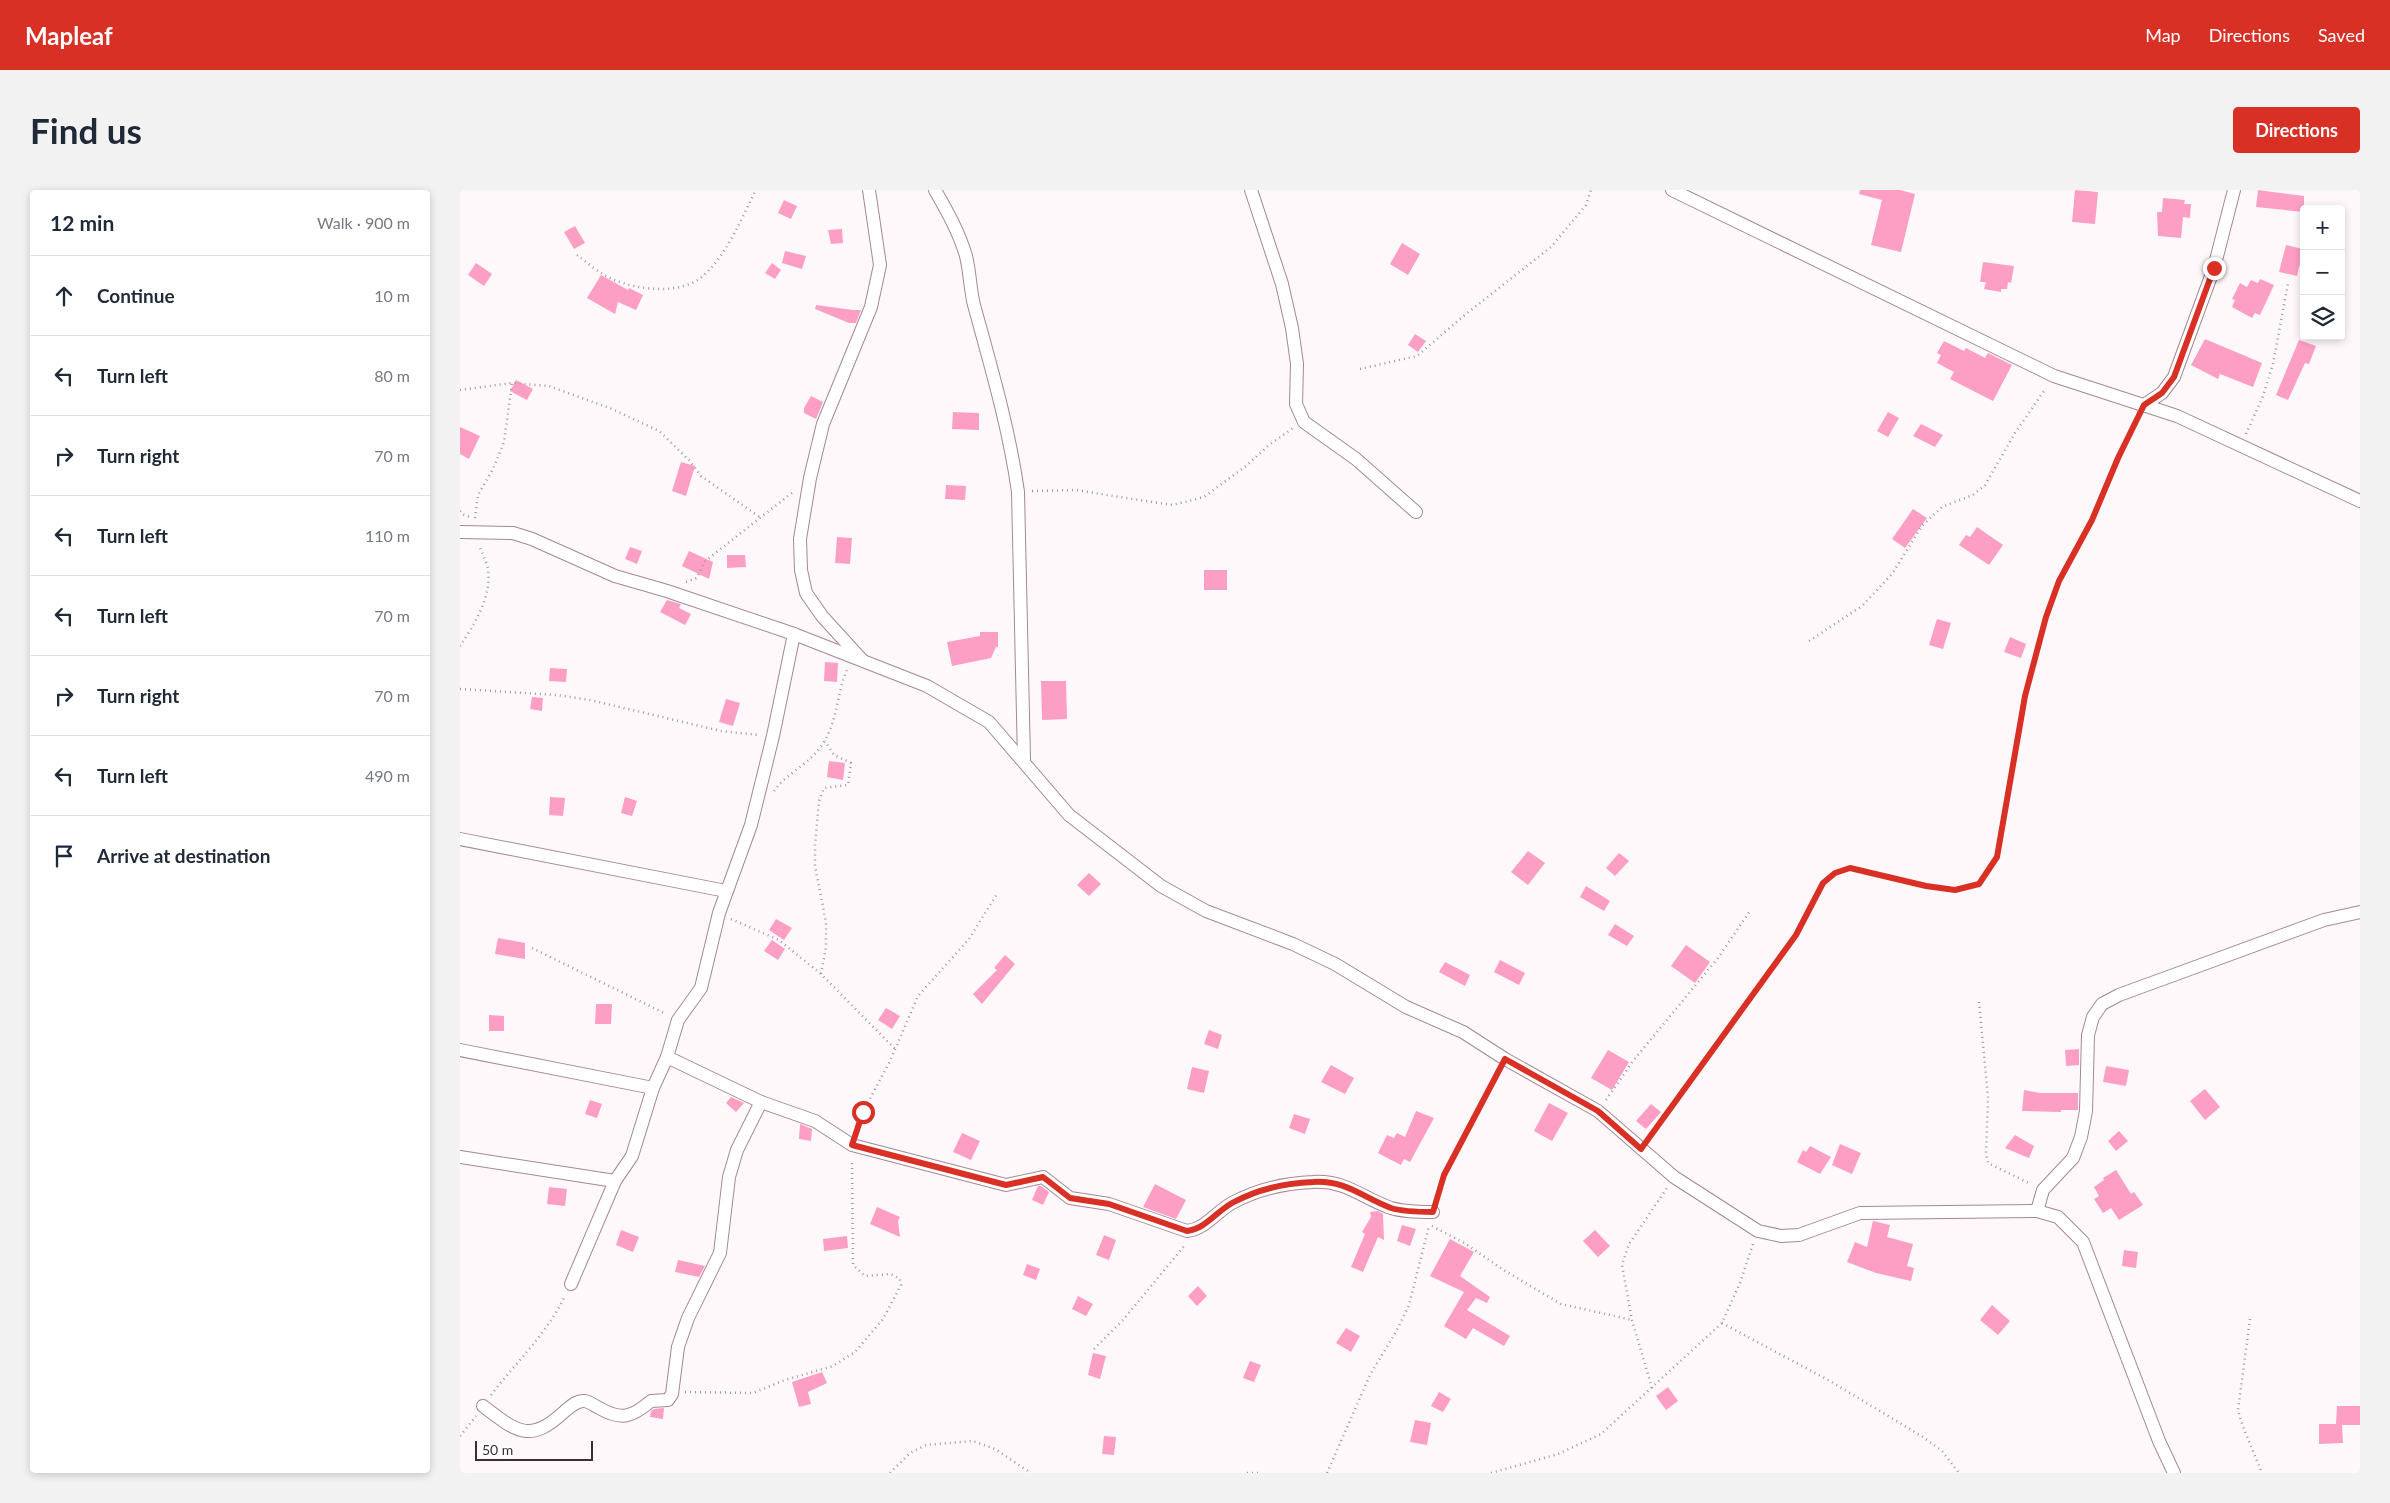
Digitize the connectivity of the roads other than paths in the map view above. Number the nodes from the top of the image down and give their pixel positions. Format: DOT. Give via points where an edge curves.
graph roads {
  1 [pos="869,190"];
  2 [pos="935,190"];
  3 [pos="1251,190"];
  4 [pos="1672,190"];
  5 [pos="2234,190"];
  6 [pos="2144,405"];
  7 [pos="2360,501"];
  8 [pos="1416,512"];
  9 [pos="460,532"];
  10 [pos="794,634"];
  11 [pos="866,664"];
  12 [pos="1024,760"];
  13 [pos="460,839"];
  14 [pos="726,891"];
  15 [pos="2360,912"];
  16 [pos="460,1050"];
  17 [pos="667,1057"];
  18 [pos="653,1088"];
  19 [pos="761,1102"];
  20 [pos="460,1157"];
  21 [pos="615,1181"];
  22 [pos="2037,1211"];
  23 [pos="1432,1219"];
  24 [pos="571,1284"];
  25 [pos="483,1406"];
  26 [pos="2174,1473"];
  1 -- 11 [label="street" via="880,265 877,289 823,424 800,538 806,593 822,616"];
  2 -- 12 [label="street" via="953,221 967,259 972,295 1012,451 1018,492"];
  3 -- 8 [label="street" via="1284,293 1297,364 1296,404 1304,422 1356,459"];
  4 -- 6 [label="street" via="2054,376"];
  5 -- 6 [label="street" via="2214,268 2174,377 2162,393"];
  6 -- 7 [label="street" via="2177,416"];
  9 -- 10 [label="street" via="519,535 615,576"];
  10 -- 11 [label="street"];
  10 -- 14 [label="street" via="751,825"];
  11 -- 12 [label="street" via="927,686 989,722"];
  12 -- 22 [label="street" via="1069,815 1161,886 1206,910 1335,964 1406,1007 1463,1032 1598,1111 1674,1176 1758,1231 1781,1236 1799,1235 1860,1214"];
  13 -- 14 [label="street"];
  14 -- 17 [label="street" via="701,988 678,1020"];
  15 -- 22 [label="street" via="2324,920 2102,1004 2093,1017 2088,1035 2082,1137 2073,1158 2044,1190"];
  16 -- 18 [label="street"];
  17 -- 18 [label="street"];
  17 -- 19 [label="street"];
  18 -- 21 [label="street" via="632,1156"];
  19 -- 23 [label="street" via="815,1121 852,1145 1006,1185 1043,1177 1070,1198 1109,1204 1187,1231 1197,1230 1231,1204 1257,1192 1311,1182 1332,1182 1351,1187 1393,1209"];
  19 -- 25 [label="street" via="737,1150 729,1177 720,1252 678,1347 672,1394 668,1400 650,1400 634,1414 626,1416 614,1415 586,1401 579,1402 545,1428 528,1432 522,1432"];
  20 -- 21 [label="street"];
  21 -- 24 [label="street"];
  22 -- 26 [label="street" via="2058,1217 2083,1242"];
}
